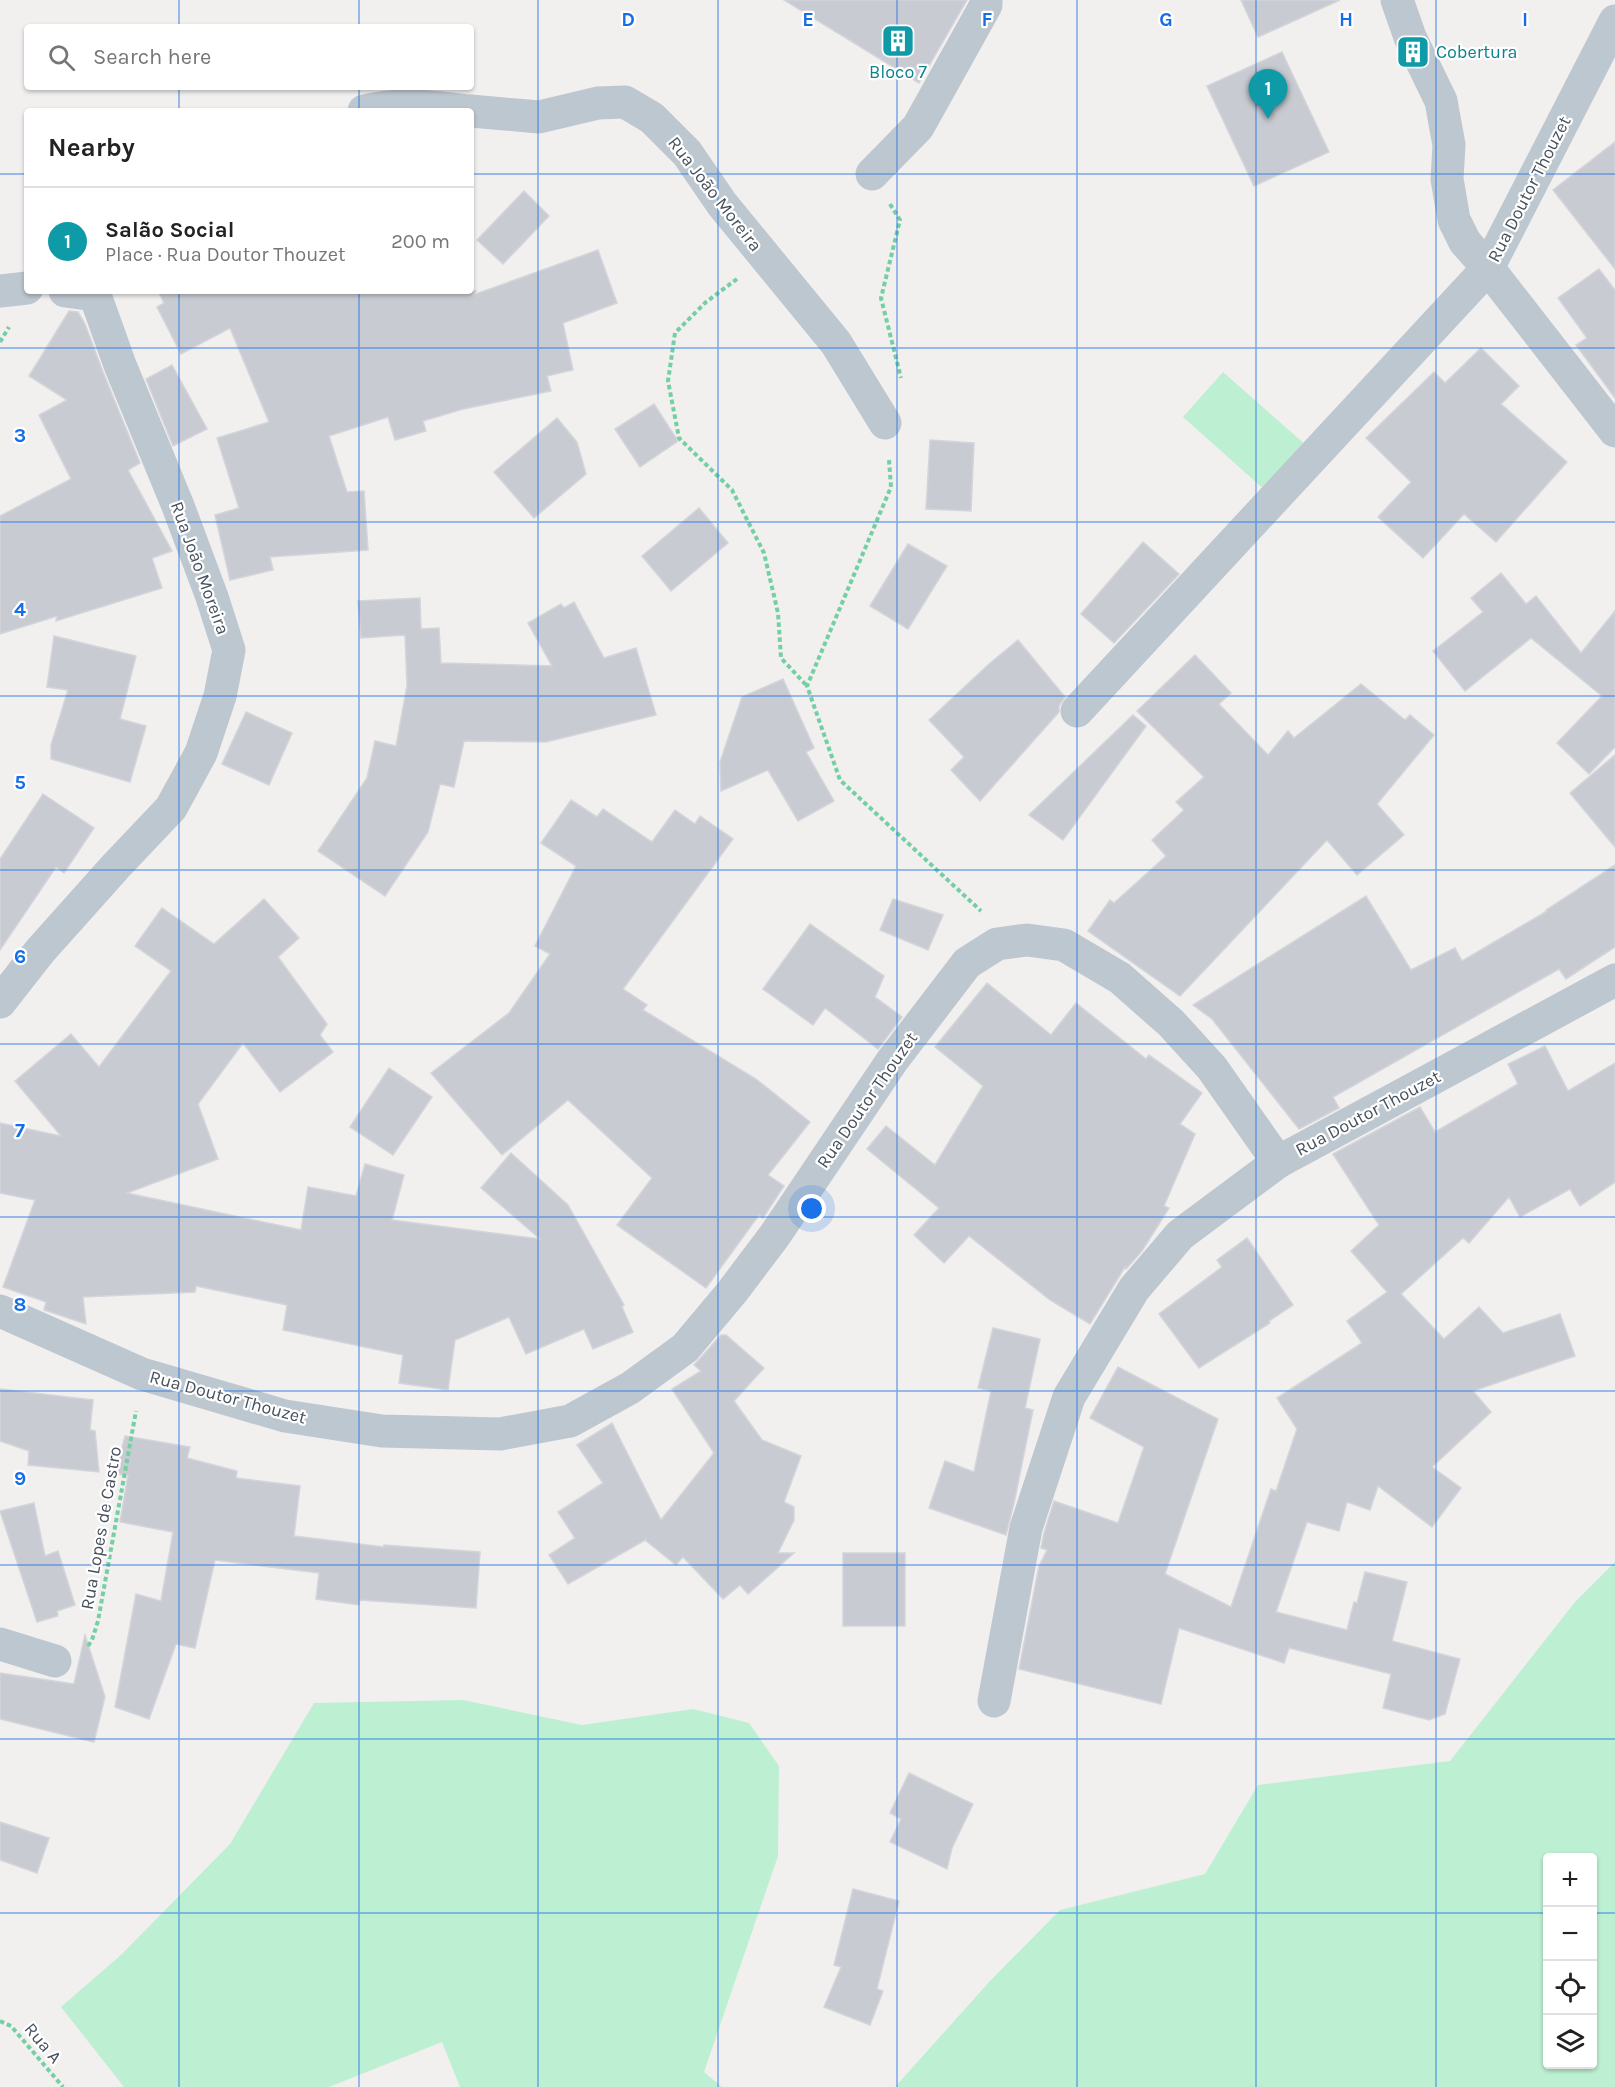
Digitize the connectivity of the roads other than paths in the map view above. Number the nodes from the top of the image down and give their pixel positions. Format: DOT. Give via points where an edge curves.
graph roads {
  1 [pos="986,0"];
  2 [pos="1397,0"];
  3 [pos="1615,21"];
  4 [pos="377,108"];
  5 [pos="448,108"];
  6 [pos="474,111"];
  7 [pos="872,174"];
  8 [pos="1488,268"];
  9 [pos="24,288"];
  10 [pos="0,291"];
  11 [pos="87,294"];
  12 [pos="885,423"];
  13 [pos="1615,431"];
  14 [pos="1077,711"];
  15 [pos="1615,980"];
  16 [pos="0,1002"];
  17 [pos="1278,1162"];
  18 [pos="0,1311"];
  19 [pos="0,1644"];
  20 [pos="55,1661"];
  21 [pos="994,1701"];
  1 -- 7 [label="street" via="918,127"];
  2 -- 8 [label="street" via="1410,37 1441,100 1449,145 1447,179 1454,220 1465,242"];
  3 -- 8 [label="street, Rua Doutor Thouzet"];
  4 -- 5 [label="street, Rua João Moreira"];
  6 -- 12 [label="street, Rua João Moreira" via="539,117 598,103 625,102 652,118 687,153 722,204 836,344"];
  8 -- 13 [label="street, Rua Doutor Thouzet"];
  8 -- 14 [label="street"];
  9 -- 10 [label="street"];
  11 -- 16 [label="street, Rua João Moreira" via="186,526 229,650 220,696 201,753 171,808 47,943"];
  15 -- 17 [label="street, Rua Doutor Thouzet"];
  17 -- 18 [label="street, Rua Doutor Thouzet" via="1212,1068 1171,1023 1120,978 1064,945 1027,940 997,945 967,963 892,1061 775,1235 685,1348 630,1388 570,1421 500,1434 382,1431 285,1416 142,1374"];
  17 -- 21 [label="street" via="1180,1235 1134,1289 1069,1397 1026,1528"];
  19 -- 20 [label="street"];
}
